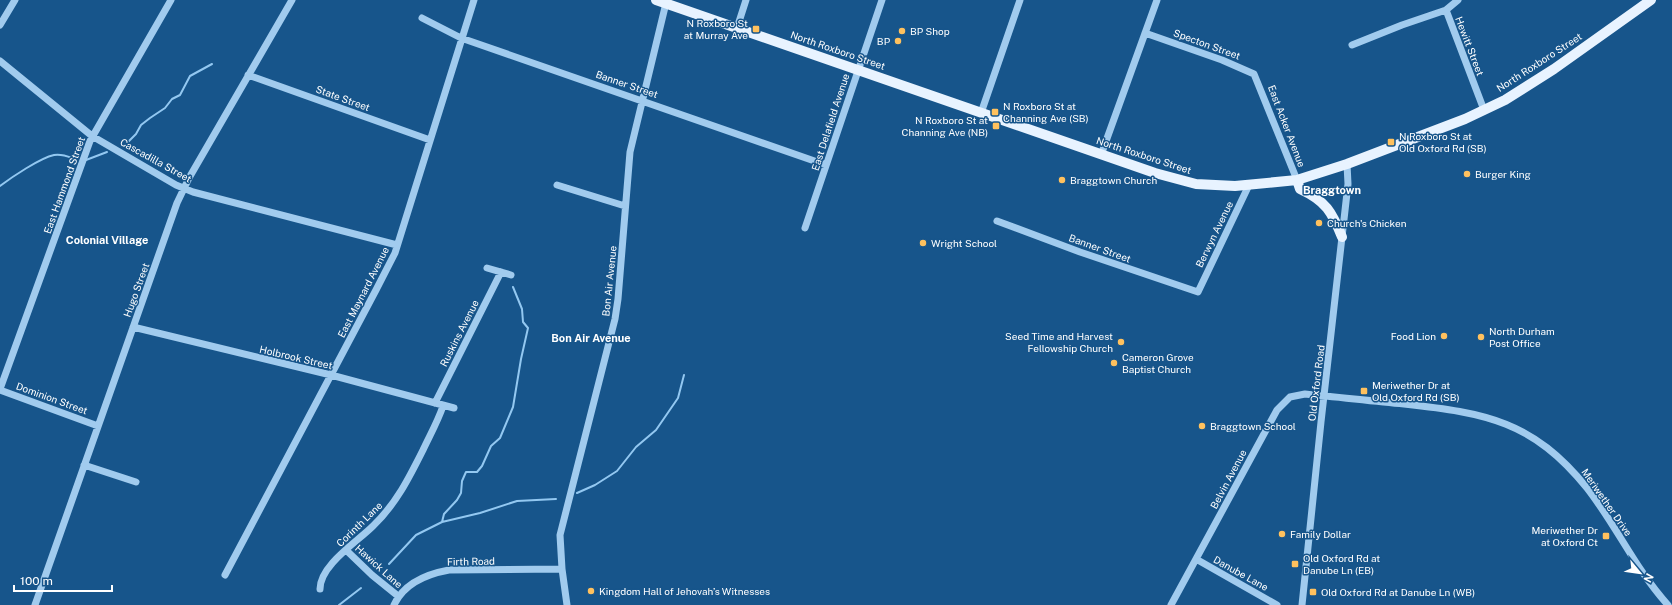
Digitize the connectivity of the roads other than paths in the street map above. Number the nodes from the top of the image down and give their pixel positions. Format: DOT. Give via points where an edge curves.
graph roads {
  1 [pos="15,0"];
  2 [pos="171,0"];
  3 [pos="292,0"];
  4 [pos="474,0"];
  5 [pos="656,0"];
  6 [pos="746,0"];
  7 [pos="882,0"];
  8 [pos="1020,0"];
  9 [pos="1157,0"];
  10 [pos="1458,0"];
  11 [pos="1651,0"];
  12 [pos="666,4"];
  13 [pos="1446,10"];
  14 [pos="422,18"];
  15 [pos="0,25"];
  16 [pos="737,28"];
  17 [pos="1145,33"];
  18 [pos="461,38"];
  19 [pos="1352,45"];
  20 [pos="0,61"];
  21 [pos="858,70"];
  22 [pos="248,75"];
  23 [pos="1258,80"];
  24 [pos="642,100"];
  25 [pos="1484,110"];
  26 [pos="981,113"];
  27 [pos="92,136"];
  28 [pos="430,140"];
  29 [pos="1101,155"];
  30 [pos="1346,164"];
  31 [pos="826,165"];
  32 [pos="1297,180"];
  33 [pos="557,185"];
  34 [pos="1249,185"];
  35 [pos="184,188"];
  36 [pos="625,206"];
  37 [pos="997,221"];
  38 [pos="805,228"];
  39 [pos="1342,237"];
  40 [pos="397,245"];
  41 [pos="487,268"];
  42 [pos="501,272"];
  43 [pos="511,275"];
  44 [pos="1198,292"];
  45 [pos="133,327"];
  46 [pos="331,375"];
  47 [pos="0,389"];
  48 [pos="1324,396"];
  49 [pos="435,403"];
  50 [pos="443,406"];
  51 [pos="454,408"];
  52 [pos="98,426"];
  53 [pos="84,465"];
  54 [pos="136,482"];
  55 [pos="346,550"];
  56 [pos="1196,559"];
  57 [pos="562,569"];
  58 [pos="225,575"];
  59 [pos="320,589"];
  60 [pos="398,596"];
  61 [pos="35,605"];
  62 [pos="394,605"];
  63 [pos="567,605"];
  64 [pos="1171,605"];
  65 [pos="1277,605"];
  66 [pos="1302,605"];
  67 [pos="1668,605"];
  1 -- 15 [label="street"];
  2 -- 27 [label="street, East Hammond Street"];
  3 -- 22 [label="street, Hugo Street"];
  4 -- 18 [label="street, East Maynard Avenue"];
  5 -- 12 [label="main road, North Roxboro Street"];
  6 -- 16 [label="street"];
  7 -- 21 [label="street, East Delafield Avenue"];
  8 -- 26 [label="street"];
  9 -- 17 [label="street"];
  10 -- 13 [label="street"];
  11 -- 25 [label="main road, North Roxboro Street" via="1535,81"];
  12 -- 16 [label="main road, North Roxboro Street"];
  12 -- 24 [label="street, Bon Air Avenue"];
  13 -- 19 [label="street"];
  13 -- 25 [label="street, Hewitt Street"];
  14 -- 18 [label="street, Banner Street"];
  16 -- 21 [label="main road, North Roxboro Street"];
  17 -- 23 [label="street, Specton Street" via="1222,60 1254,74"];
  17 -- 29 [label="street"];
  18 -- 24 [label="street, Banner Street"];
  18 -- 28 [label="street, East Maynard Avenue"];
  20 -- 27 [label="street, Cascadilla Street"];
  21 -- 26 [label="main road, North Roxboro Street"];
  21 -- 31 [label="street, East Delafield Avenue"];
  22 -- 28 [label="street, State Street"];
  22 -- 35 [label="street, Hugo Street"];
  23 -- 32 [label="street, East Acker Avenue"];
  24 -- 31 [label="street, Banner Street"];
  24 -- 36 [label="street, Bon Air Avenue" via="630,152"];
  25 -- 30 [label="main road, North Roxboro Street"];
  26 -- 29 [label="main road, North Roxboro Street"];
  27 -- 35 [label="street, Cascadilla Street"];
  27 -- 47 [label="street, East Hammond Street"];
  28 -- 40 [label="street, East Maynard Avenue"];
  29 -- 34 [label="main road, North Roxboro Street" via="1184,182"];
  30 -- 32 [label="main road, North Roxboro Street"];
  30 -- 39 [label="street, Old Oxford Road" via="1349,179"];
  31 -- 38 [label="street, East Delafield Avenue"];
  32 -- 34 [label="main road, North Roxboro Street"];
  32 -- 39 [label="main road" via="1300,189 1328,207"];
  33 -- 36 [label="street"];
  34 -- 44 [label="street, Berwyn Avenue"];
  35 -- 40 [label="street, Cascadilla Street"];
  35 -- 45 [label="street, Hugo Street"];
  36 -- 57 [label="street, Bon Air Avenue" via="615,320 561,530"];
  37 -- 44 [label="street, Banner Street"];
  39 -- 48 [label="street, Old Oxford Road"];
  40 -- 46 [label="street, East Maynard Avenue"];
  41 -- 42 [label="street"];
  42 -- 43 [label="street"];
  42 -- 49 [label="street, Ruskins Avenue"];
  45 -- 46 [label="street, Holbrook Street"];
  45 -- 52 [label="street, Hugo Street"];
  46 -- 49 [label="street, Holbrook Street"];
  46 -- 58 [label="street, East Maynard Avenue"];
  47 -- 52 [label="street, Dominion Street"];
  48 -- 56 [label="street, Belvin Avenue" via="1296,395 1281,404"];
  48 -- 66 [label="street, Old Oxford Road"];
  48 -- 67 [label="street, Meriwether Drive" via="1470,412 1497,420 1530,435 1560,458 1588,490"];
  49 -- 50 [label="street, Holbrook Street"];
  50 -- 51 [label="street, Holbrook Street"];
  50 -- 55 [label="street, Corinth Lane" via="396,500 373,526"];
  52 -- 53 [label="street, Hugo Street"];
  53 -- 54 [label="street"];
  53 -- 61 [label="street, Hugo Street"];
  55 -- 59 [label="street, Corinth Lane" via="324,574"];
  55 -- 60 [label="street, Hawick Lane"];
  56 -- 64 [label="street, Belvin Avenue"];
  56 -- 65 [label="street, Danube Lane"];
  57 -- 60 [label="street, Firth Road" via="434,572 409,586"];
  57 -- 63 [label="street, Bon Air Avenue"];
  60 -- 62 [label="street, Firth Road"];
}
